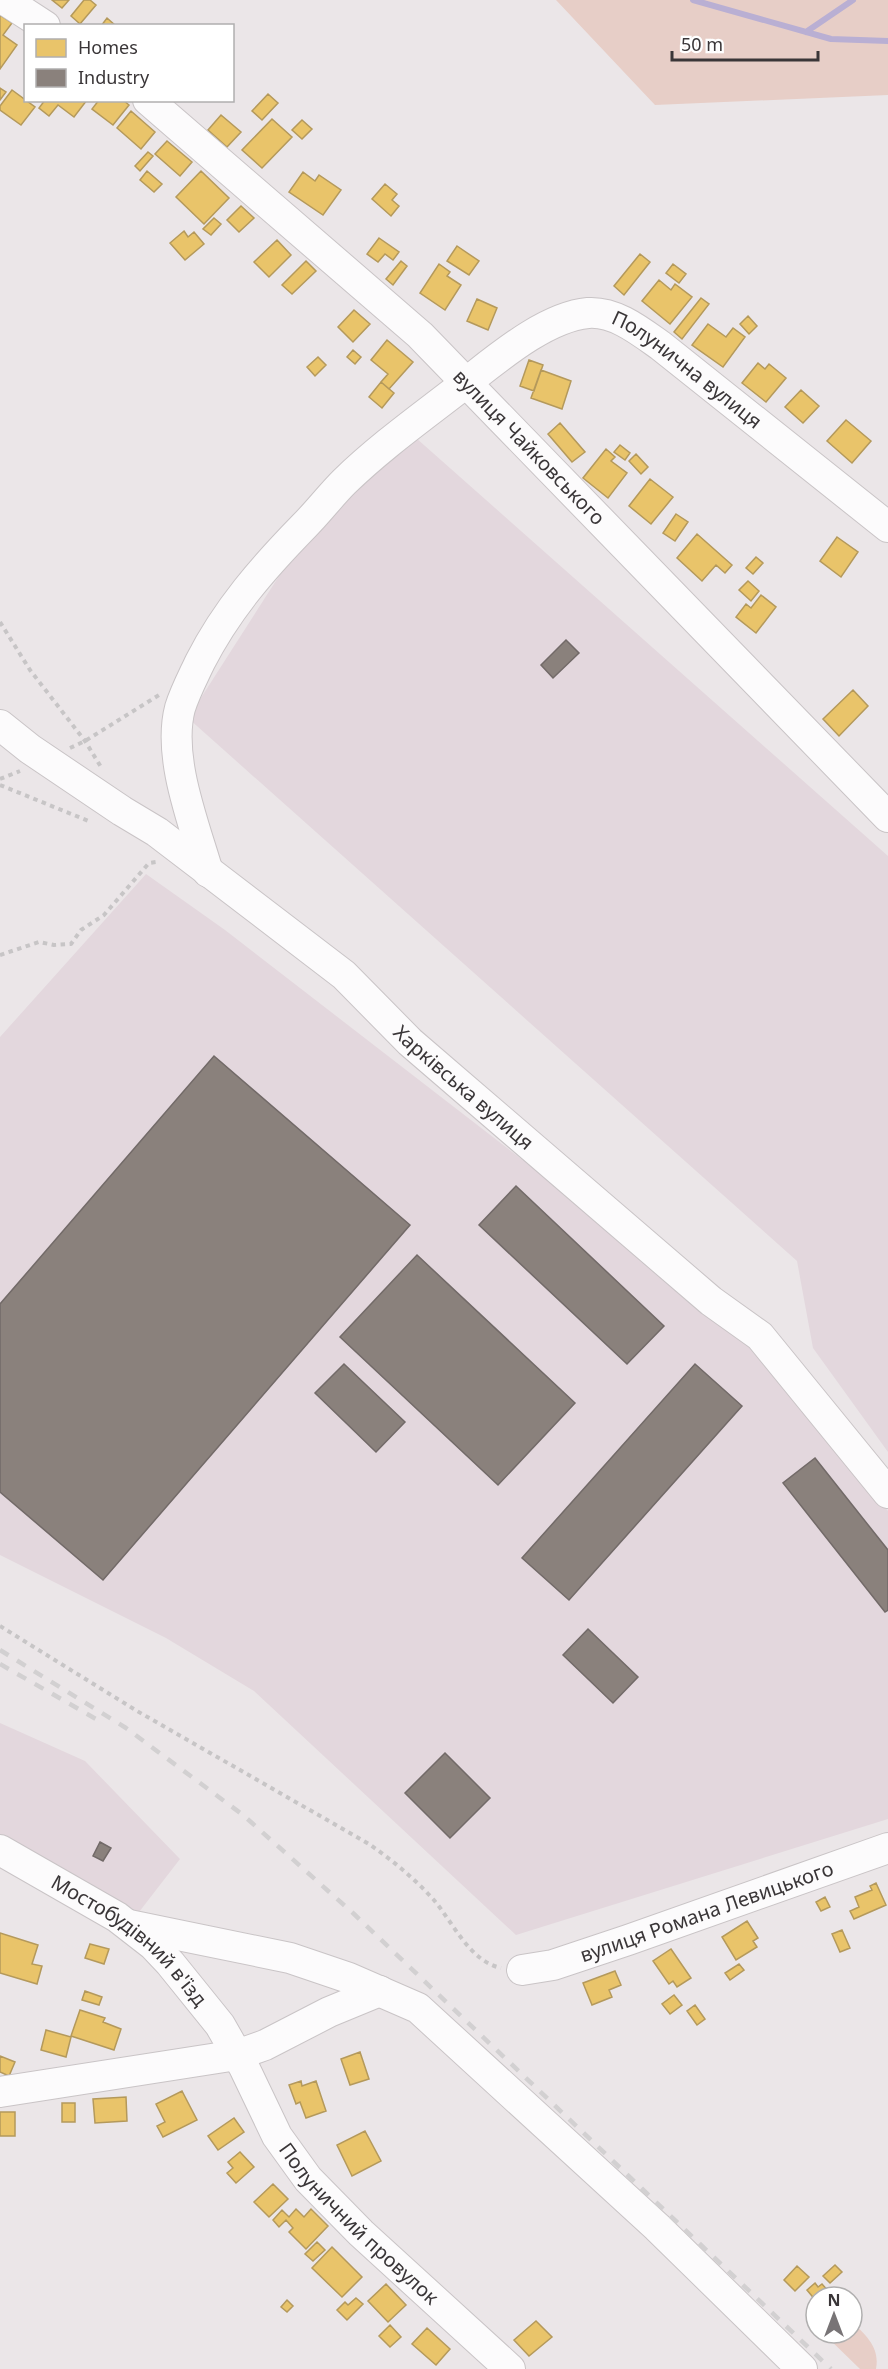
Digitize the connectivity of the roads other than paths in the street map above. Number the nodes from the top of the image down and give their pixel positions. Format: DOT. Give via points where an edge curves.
graph roads {
  1 [pos="5,0"];
  2 [pos="42,24"];
  3 [pos="150,102"];
  4 [pos="467,382"];
  5 [pos="888,527"];
  6 [pos="0,725"];
  7 [pos="888,817"];
  8 [pos="196,863"];
  9 [pos="888,1493"];
  10 [pos="888,1848"];
  11 [pos="0,1850"];
  12 [pos="129,1925"];
  13 [pos="522,1970"];
  14 [pos="380,1990"];
  15 [pos="237,2055"];
  16 [pos="0,2092"];
  17 [pos="510,2369"];
  18 [pos="802,2369"];
  1 -- 2 [label="street"];
  3 -- 4 [label="street, вулиця Чайковського" via="376,296"];
  4 -- 5 [label="street, Полунична вулиця" via="509,350 558,322 586,314 614,318 661,346"];
  4 -- 7 [label="street, вулиця Чайковського"];
  4 -- 8 [label="street, Полунична вулиця" via="344,482 279,550 231,609 193,675 181,705 177,741"];
  6 -- 8 [label="street, Харківська вулиця"];
  8 -- 9 [label="street, Харківська вулиця" via="344,975 410,1042 711,1301 760,1336"];
  10 -- 13 [label="street, вулиця Романа Левицького" via="553,1965"];
  11 -- 12 [label="street, Мостобудівний в'їзд"];
  12 -- 14 [label="street" via="290,1958"];
  12 -- 15 [label="street, Мостобудівний в'їзд" via="170,1963 220,2025"];
  14 -- 15 [label="street" via="265,2046"];
  14 -- 18 [label="street" via="418,2008 657,2227"];
  15 -- 16 [label="street"];
  15 -- 17 [label="street, Полуничний провулок" via="277,2136 308,2179 361,2234"];
}
